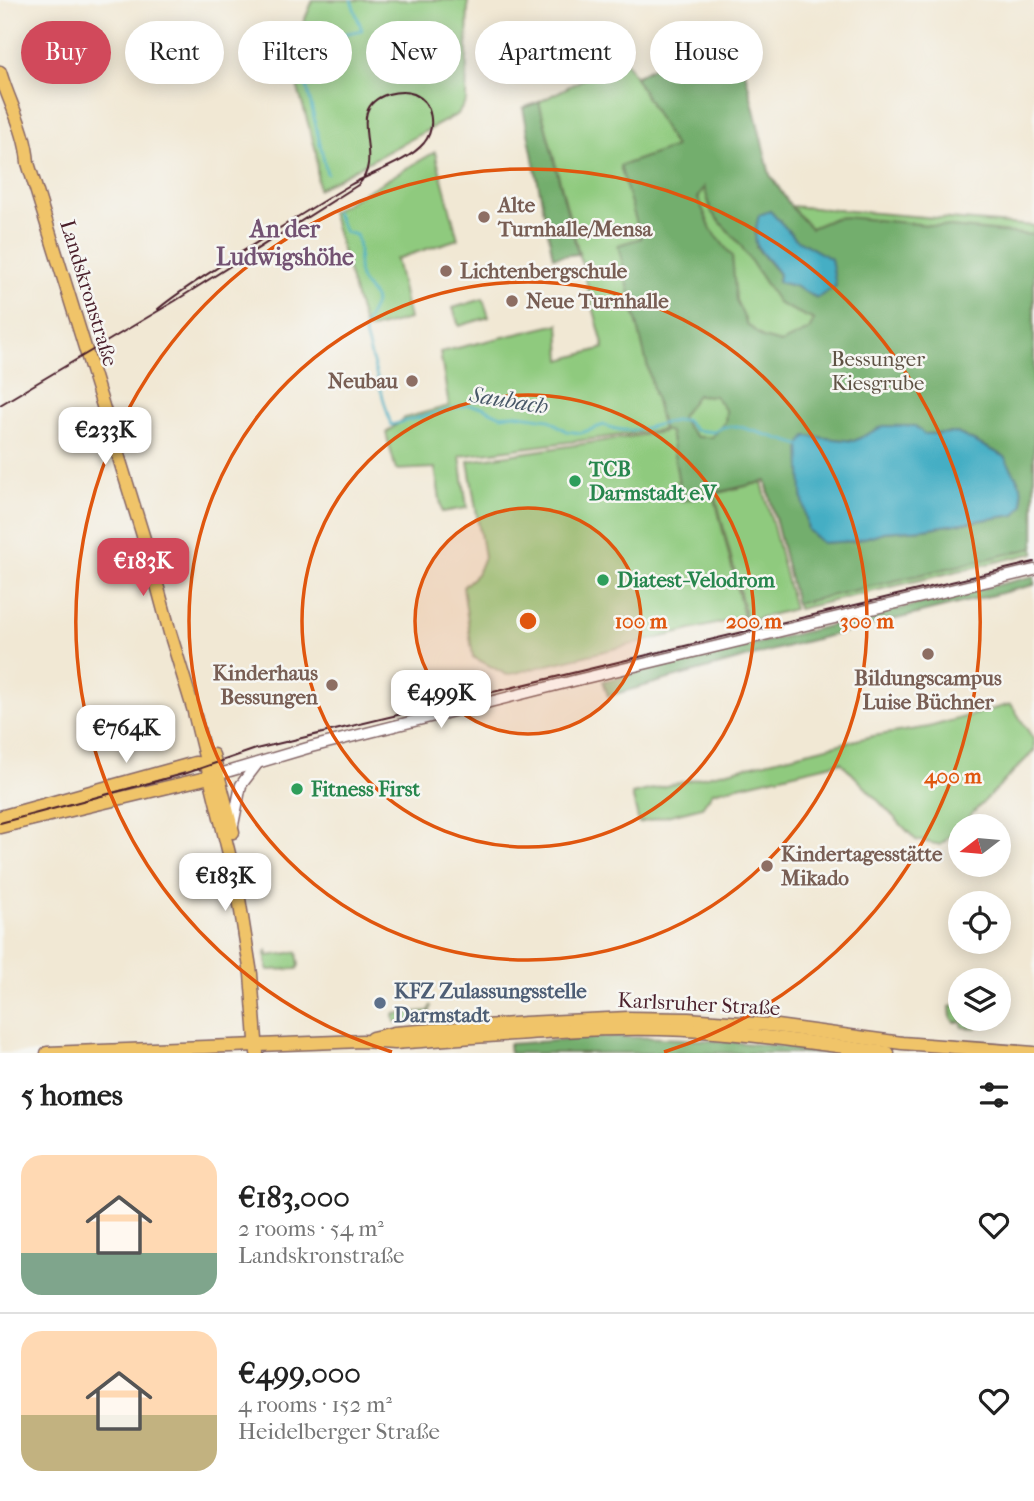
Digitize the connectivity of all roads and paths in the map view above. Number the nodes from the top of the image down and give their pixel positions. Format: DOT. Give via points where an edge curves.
graph roads {
  1 [pos="0,72"];
  2 [pos="1034,570"];
  3 [pos="262,760"];
  4 [pos="213,770"];
  5 [pos="0,817"];
  6 [pos="0,827"];
  7 [pos="233,830"];
  8 [pos="362,1041"];
  9 [pos="261,1049"];
  10 [pos="47,1053"];
  11 [pos="888,1053"];
  12 [pos="1034,1053"];
  1 -- 4 [label="main road, Landskronstraße" via="13,129 28,163 176,632"];
  2 -- 3 [label="street"];
  3 -- 4 [label="street"];
  3 -- 7 [label="street" via="241,785"];
  4 -- 5 [label="main road" via="195,763"];
  4 -- 6 [label="main road"];
  4 -- 7 [label="main road"];
  4 -- 9 [label="main road" via="246,931"];
  7 -- 9 [label="main road" via="252,930"];
  8 -- 9 [label="main road, Karlsruher Straße"];
  8 -- 11 [label="main road, Karlsruher Straße" via="659,1029"];
  8 -- 12 [label="main road, Karlsruher Straße" via="394,1033 628,1018 755,1024 902,1043"];
  9 -- 10 [label="main road, Karlsruher Straße"];
}
